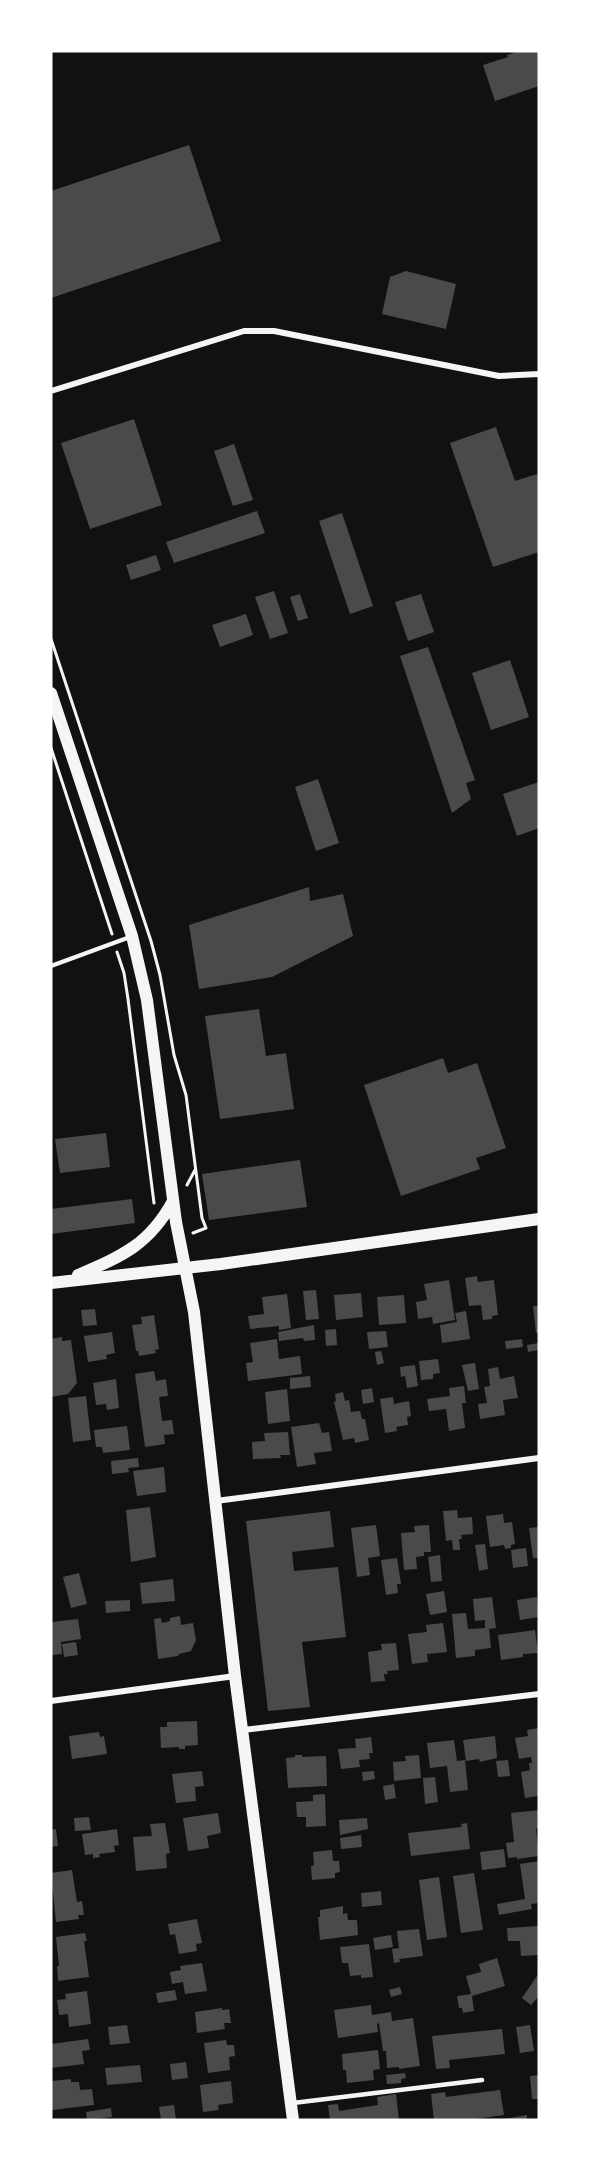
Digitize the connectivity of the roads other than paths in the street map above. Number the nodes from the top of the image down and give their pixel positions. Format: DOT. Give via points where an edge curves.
graph roads {
  1 [pos="539,374"];
  2 [pos="51,391"];
  3 [pos="51,693"];
  4 [pos="132,936"];
  5 [pos="51,966"];
  6 [pos="173,1201"];
  7 [pos="539,1219"];
  8 [pos="186,1268"];
  9 [pos="66,1281"];
  10 [pos="51,1282"];
  11 [pos="539,1458"];
  12 [pos="216,1501"];
  13 [pos="235,1676"];
  14 [pos="539,1694"];
  15 [pos="51,1701"];
  16 [pos="243,1730"];
  17 [pos="482,2080"];
  18 [pos="291,2103"];
  19 [pos="293,2120"];
  1 -- 2 [label="street" via="498,376 274,331 244,332"];
  3 -- 4 [label="main road"];
  4 -- 5 [label="lane"];
  4 -- 6 [label="main road" via="147,1000"];
  6 -- 8 [label="main road"];
  6 -- 9 [label="main road" via="162,1220 138,1245"];
  7 -- 8 [label="main road"];
  8 -- 9 [label="main road"];
  8 -- 12 [label="main road"];
  9 -- 10 [label="main road"];
  11 -- 12 [label="street"];
  12 -- 13 [label="main road"];
  13 -- 15 [label="street"];
  13 -- 16 [label="main road"];
  14 -- 16 [label="street"];
  16 -- 18 [label="main road"];
  17 -- 18 [label="lane"];
  18 -- 19 [label="main road"];
}
